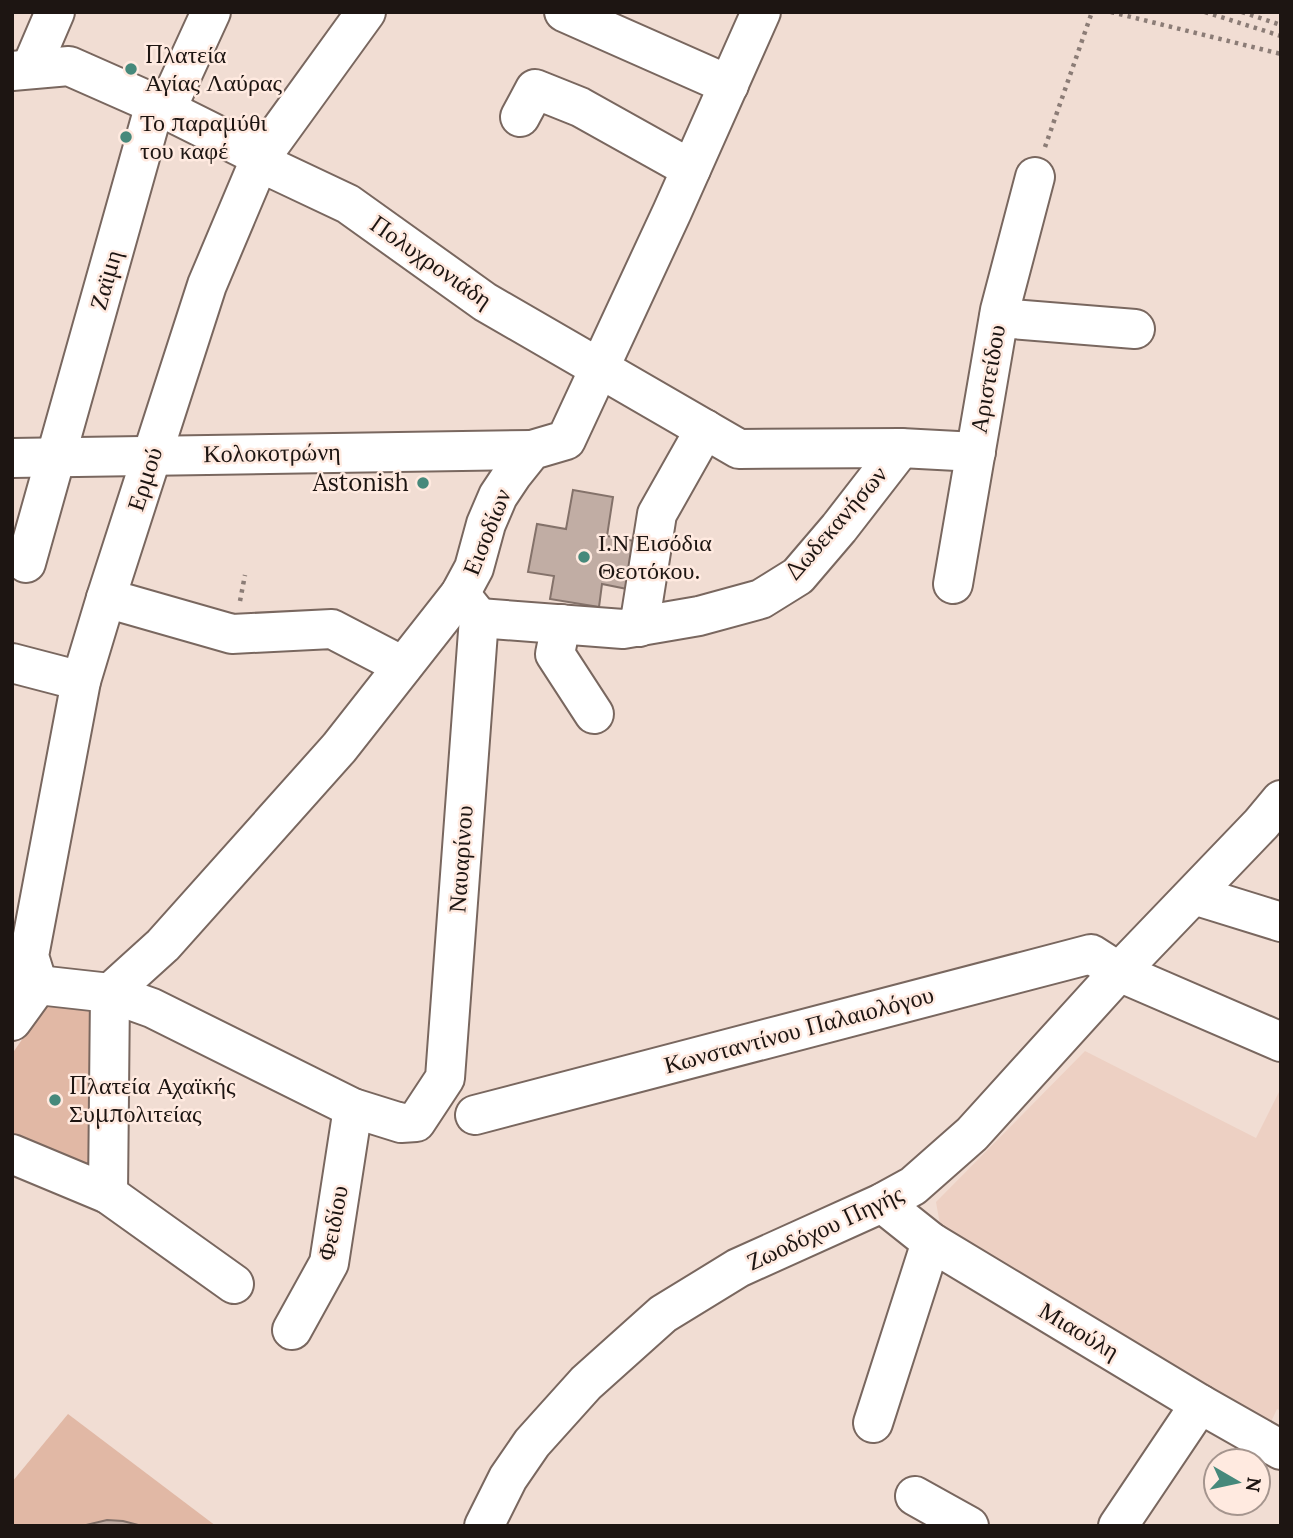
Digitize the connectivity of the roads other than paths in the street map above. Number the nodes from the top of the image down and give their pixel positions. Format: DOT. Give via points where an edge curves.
graph roads {
  1 [pos="55,12"];
  2 [pos="211,12"];
  3 [pos="366,12"];
  4 [pos="564,12"];
  5 [pos="761,12"];
  6 [pos="22,70"];
  7 [pos="729,85"];
  8 [pos="160,107"];
  9 [pos="520,117"];
  10 [pos="260,160"];
  11 [pos="691,169"];
  12 [pos="1035,177"];
  13 [pos="999,318"];
  14 [pos="1135,329"];
  15 [pos="599,369"];
  16 [pos="705,429"];
  17 [pos="901,448"];
  18 [pos="533,450"];
  19 [pos="976,452"];
  20 [pos="153,455"];
  21 [pos="56,457"];
  22 [pos="12,458"];
  23 [pos="26,563"];
  24 [pos="953,583"];
  25 [pos="106,598"];
  26 [pos="470,606"];
  27 [pos="561,624"];
  28 [pos="639,626"];
  29 [pos="12,663"];
  30 [pos="403,666"];
  31 [pos="81,681"];
  32 [pos="594,714"];
  33 [pos="1281,800"];
  34 [pos="1194,895"];
  35 [pos="1281,922"];
  36 [pos="1119,972"];
  37 [pos="25,977"];
  38 [pos="110,993"];
  39 [pos="12,1021"];
  40 [pos="1281,1042"];
  41 [pos="353,1108"];
  42 [pos="475,1115"];
  43 [pos="12,1154"];
  44 [pos="108,1194"];
  45 [pos="882,1203"];
  46 [pos="931,1242"];
  47 [pos="234,1284"];
  48 [pos="292,1330"];
  49 [pos="1200,1404"];
  50 [pos="873,1423"];
  51 [pos="1281,1450"];
  52 [pos="915,1496"];
  53 [pos="484,1526"];
  54 [pos="969,1526"];
  55 [pos="1118,1526"];
  1 -- 6 [label="street"];
  2 -- 8 [label="street, Ζαϊμη"];
  3 -- 10 [label="street, Ερμού"];
  4 -- 7 [label="street"];
  5 -- 7 [label="street"];
  6 -- 8 [label="street, Πολυχρονιάδη" via="69,66"];
  7 -- 11 [label="street"];
  8 -- 10 [label="street, Πολυχρονιάδη"];
  8 -- 21 [label="street, Ζαϊμη"];
  9 -- 11 [label="street" via="535,89 580,107"];
  10 -- 15 [label="street, Πολυχρονιάδη" via="348,204 485,302"];
  10 -- 20 [label="street, Ερμού" via="207,285"];
  11 -- 15 [label="street"];
  12 -- 13 [label="street, Αριστείδου"];
  13 -- 14 [label="street"];
  13 -- 19 [label="street, Αριστείδου"];
  15 -- 16 [label="street"];
  15 -- 18 [label="street" via="566,439"];
  16 -- 17 [label="street" via="739,449"];
  16 -- 28 [label="street" via="657,514"];
  17 -- 19 [label="street"];
  17 -- 28 [label="street, Δωδεκανήσων" via="798,576 761,599"];
  18 -- 20 [label="street, Κολοκοτρώνη"];
  18 -- 26 [label="street, Εισοδίων" via="498,496 486,524"];
  19 -- 24 [label="street, Αριστείδου"];
  20 -- 21 [label="street, Κολοκοτρώνη"];
  20 -- 25 [label="street, Ερμού"];
  21 -- 22 [label="street, Κολοκοτρώνη"];
  21 -- 23 [label="street, Ζαϊμη"];
  25 -- 30 [label="street" via="232,634 332,629"];
  25 -- 31 [label="street, Ερμού"];
  26 -- 27 [label="street, Δωδεκανήσων"];
  26 -- 30 [label="street, Εισοδίων"];
  26 -- 41 [label="street, Ναυαρίνου" via="445,1078 416,1122"];
  27 -- 28 [label="street, Δωδεκανήσων"];
  27 -- 32 [label="street" via="555,654"];
  29 -- 31 [label="street"];
  30 -- 38 [label="street, Εισοδίων" via="339,748 163,945"];
  31 -- 37 [label="street, Ερμού"];
  33 -- 34 [label="street, Ζωοδόχου Πηγής"];
  34 -- 35 [label="street"];
  34 -- 36 [label="street, Ζωοδόχου Πηγής"];
  36 -- 40 [label="street, Κωνσταντίνου Παλαιολόγου"];
  36 -- 42 [label="street, Κωνσταντίνου Παλαιολόγου" via="1091,954"];
  36 -- 45 [label="street, Ζωοδόχου Πηγής" via="972,1135 914,1186"];
  37 -- 38 [label="street"];
  37 -- 39 [label="street"];
  38 -- 41 [label="street" via="152,1008"];
  38 -- 44 [label="street"];
  41 -- 48 [label="street, Φειδίου" via="329,1263"];
  43 -- 44 [label="street"];
  44 -- 47 [label="street"];
  45 -- 46 [label="street, Μιαούλη"];
  45 -- 53 [label="street, Ζωοδόχου Πηγής" via="738,1268 663,1314 586,1383 532,1443"];
  46 -- 49 [label="street, Μιαούλη"];
  46 -- 50 [label="street"];
  49 -- 51 [label="street, Μιαούλη"];
  49 -- 55 [label="street"];
  52 -- 54 [label="street"];
}
